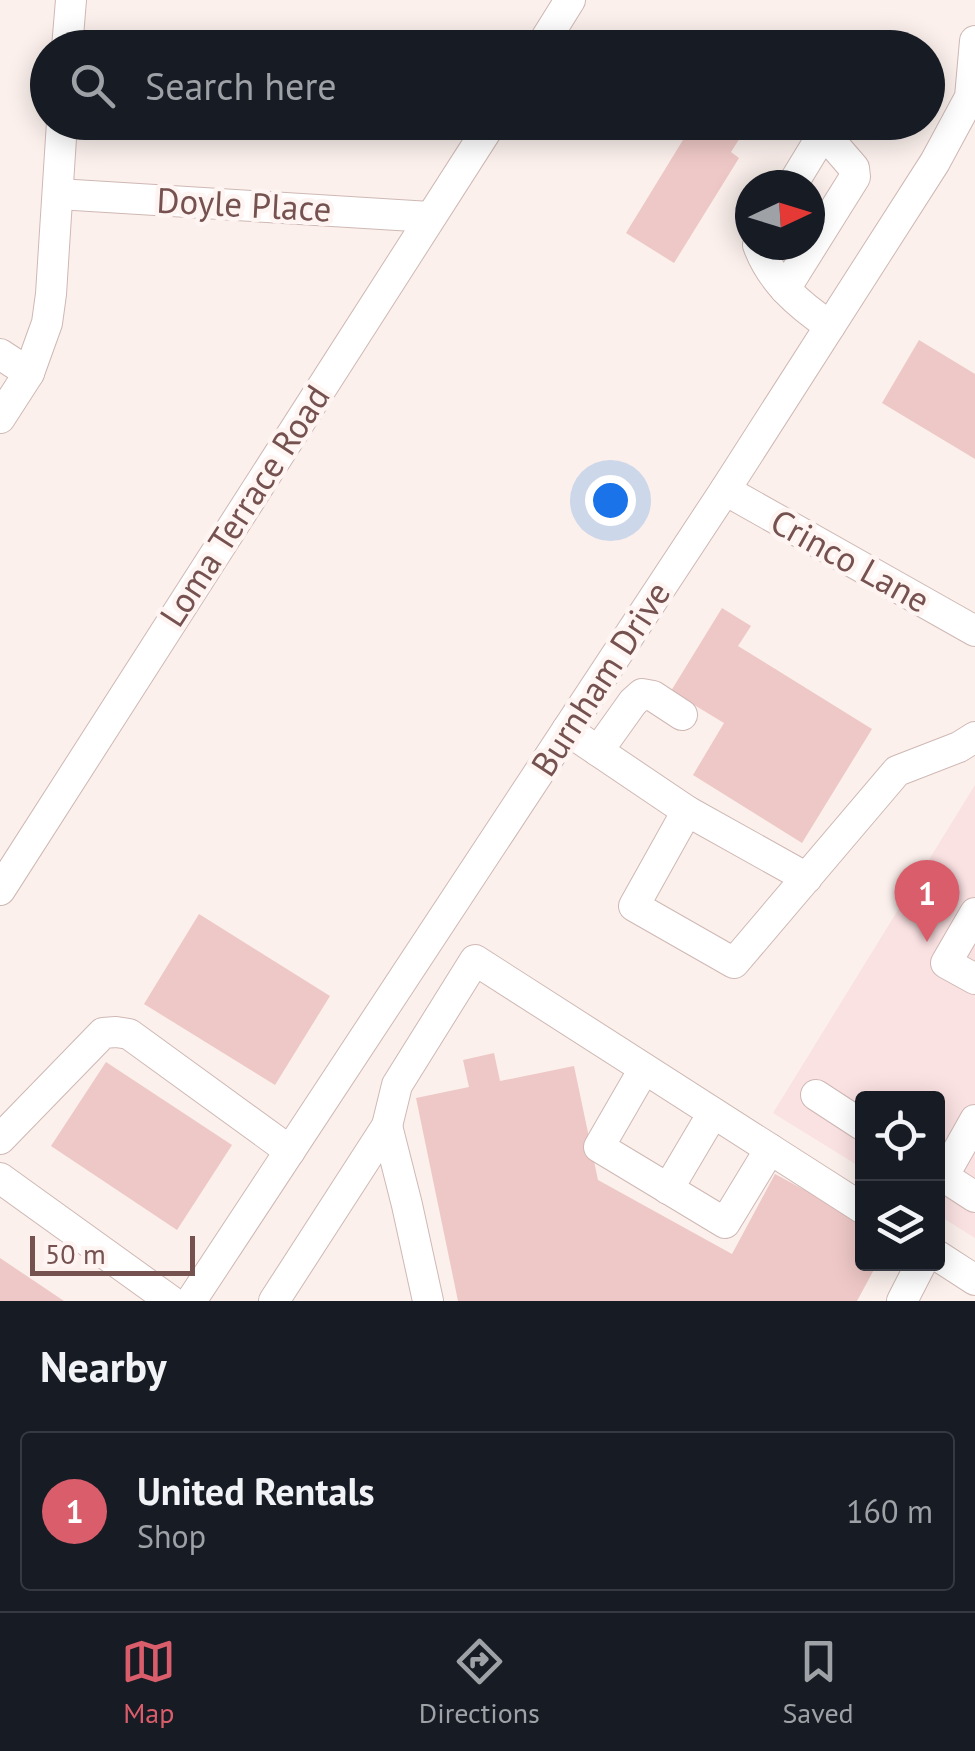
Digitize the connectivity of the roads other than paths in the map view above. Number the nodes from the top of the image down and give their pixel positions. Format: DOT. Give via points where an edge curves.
graph roads {
  1 [pos="71,0"];
  2 [pos="570,0"];
  3 [pos="68,30"];
  4 [pos="551,30"];
  5 [pos="975,41"];
  6 [pos="61,140"];
  7 [pos="480,140"];
  8 [pos="819,140"];
  9 [pos="830,140"];
  10 [pos="801,170"];
  11 [pos="58,194"];
  12 [pos="430,217"];
  13 [pos="825,225"];
  14 [pos="763,260"];
  15 [pos="803,260"];
  16 [pos="786,288"];
  17 [pos="830,326"];
  18 [pos="0,354"];
  19 [pos="29,373"];
  20 [pos="0,418"];
  21 [pos="725,490"];
  22 [pos="975,631"];
  23 [pos="682,715"];
  24 [pos="567,730"];
  25 [pos="975,737"];
  26 [pos="598,750"];
  27 [pos="687,811"];
  28 [pos="808,878"];
  29 [pos="0,890"];
  30 [pos="975,914"];
  31 [pos="975,979"];
  32 [pos="644,1069"];
  33 [pos="816,1096"];
  34 [pos="713,1113"];
  35 [pos="975,1120"];
  36 [pos="855,1121"];
  37 [pos="387,1126"];
  38 [pos="0,1139"];
  39 [pos="770,1149"];
  40 [pos="290,1151"];
  41 [pos="945,1167"];
  42 [pos="0,1178"];
  43 [pos="945,1178"];
  44 [pos="668,1189"];
  45 [pos="975,1197"];
  46 [pos="855,1204"];
  47 [pos="945,1261"];
  48 [pos="918,1271"];
  49 [pos="975,1280"];
  50 [pos="170,1301"];
  51 [pos="191,1301"];
  52 [pos="274,1301"];
  53 [pos="428,1301"];
  54 [pos="902,1301"];
  1 -- 3 [label="street"];
  2 -- 4 [label="street"];
  5 -- 17 [label="street, Burnham Drive" via="964,112"];
  6 -- 11 [label="street"];
  7 -- 12 [label="street, Loma Terrace Road"];
  8 -- 10 [label="street"];
  9 -- 13 [label="street" via="855,177"];
  11 -- 12 [label="street, Doyle Place"];
  11 -- 19 [label="street" via="51,294"];
  12 -- 29 [label="street, Loma Terrace Road"];
  14 -- 16 [label="street"];
  15 -- 16 [label="street"];
  16 -- 17 [label="street"];
  17 -- 21 [label="street, Burnham Drive"];
  18 -- 19 [label="street"];
  19 -- 20 [label="street"];
  21 -- 22 [label="street, Crinco Lane"];
  21 -- 24 [label="street, Burnham Drive"];
  23 -- 26 [label="street" via="642,694"];
  24 -- 26 [label="street"];
  24 -- 40 [label="street, Burnham Drive"];
  25 -- 28 [label="street" via="897,771"];
  26 -- 27 [label="street"];
  27 -- 28 [label="street"];
  27 -- 28 [label="street" via="634,906 734,963"];
  30 -- 31 [label="street" via="946,962"];
  32 -- 34 [label="street"];
  32 -- 37 [label="street" via="474,960 397,1085"];
  32 -- 44 [label="street" via="600,1147"];
  33 -- 36 [label="street"];
  34 -- 39 [label="street"];
  34 -- 44 [label="street"];
  35 -- 41 [label="street"];
  37 -- 52 [label="street"];
  37 -- 53 [label="street"];
  38 -- 40 [label="street" via="103,1034 116,1032 130,1034"];
  39 -- 44 [label="street" via="725,1223"];
  39 -- 46 [label="street"];
  40 -- 51 [label="street, Burnham Drive"];
  42 -- 50 [label="street"];
  43 -- 45 [label="street"];
  47 -- 49 [label="street"];
  48 -- 54 [label="street"];
}
